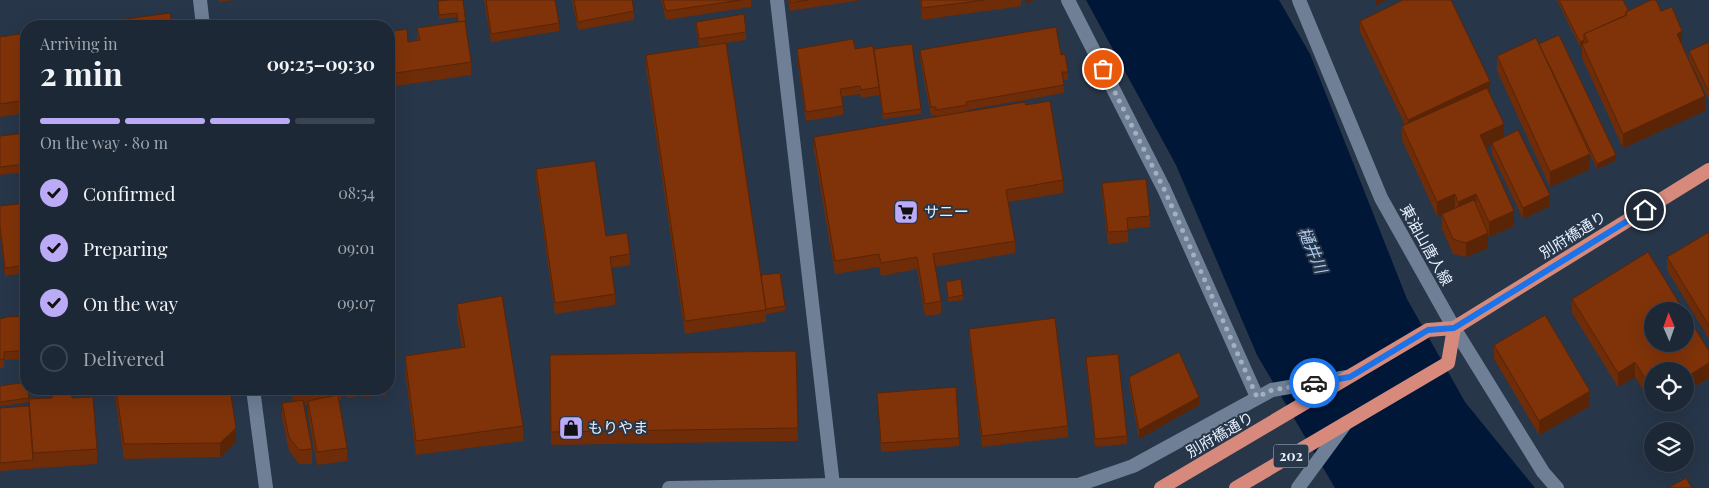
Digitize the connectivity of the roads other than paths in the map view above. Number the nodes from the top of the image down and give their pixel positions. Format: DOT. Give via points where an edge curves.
graph roads {
  1 [pos="200,0"];
  2 [pos="777,0"];
  3 [pos="1068,0"];
  4 [pos="1299,0"];
  5 [pos="202,20"];
  6 [pos="1709,170"];
  7 [pos="1454,328"];
  8 [pos="1350,377"];
  9 [pos="254,395"];
  10 [pos="1257,397"];
  11 [pos="1346,422"];
  12 [pos="833,485"];
  13 [pos="789,487"];
  14 [pos="266,488"];
  15 [pos="669,488"];
  16 [pos="1161,488"];
  17 [pos="1236,488"];
  18 [pos="1298,488"];
  19 [pos="1557,488"];
  1 -- 5 [label="street"];
  2 -- 12 [label="street"];
  3 -- 10 [label="street" via="1164,189"];
  4 -- 7 [label="street, 東油山唐人線" via="1380,198"];
  6 -- 7 [label="highway, 別府橋通り / 202"];
  7 -- 8 [label="highway, 別府橋通り / 202" via="1428,330"];
  7 -- 11 [label="highway, 202" via="1448,363"];
  7 -- 19 [label="street, 東油山唐人線"];
  8 -- 10 [label="street" via="1272,390"];
  8 -- 16 [label="highway, 別府橋通り / 202"];
  9 -- 14 [label="street"];
  10 -- 12 [label="street" via="1133,466 1078,485"];
  11 -- 17 [label="highway, 202"];
  11 -- 18 [label="street"];
  12 -- 13 [label="street"];
  13 -- 15 [label="street"];
}
